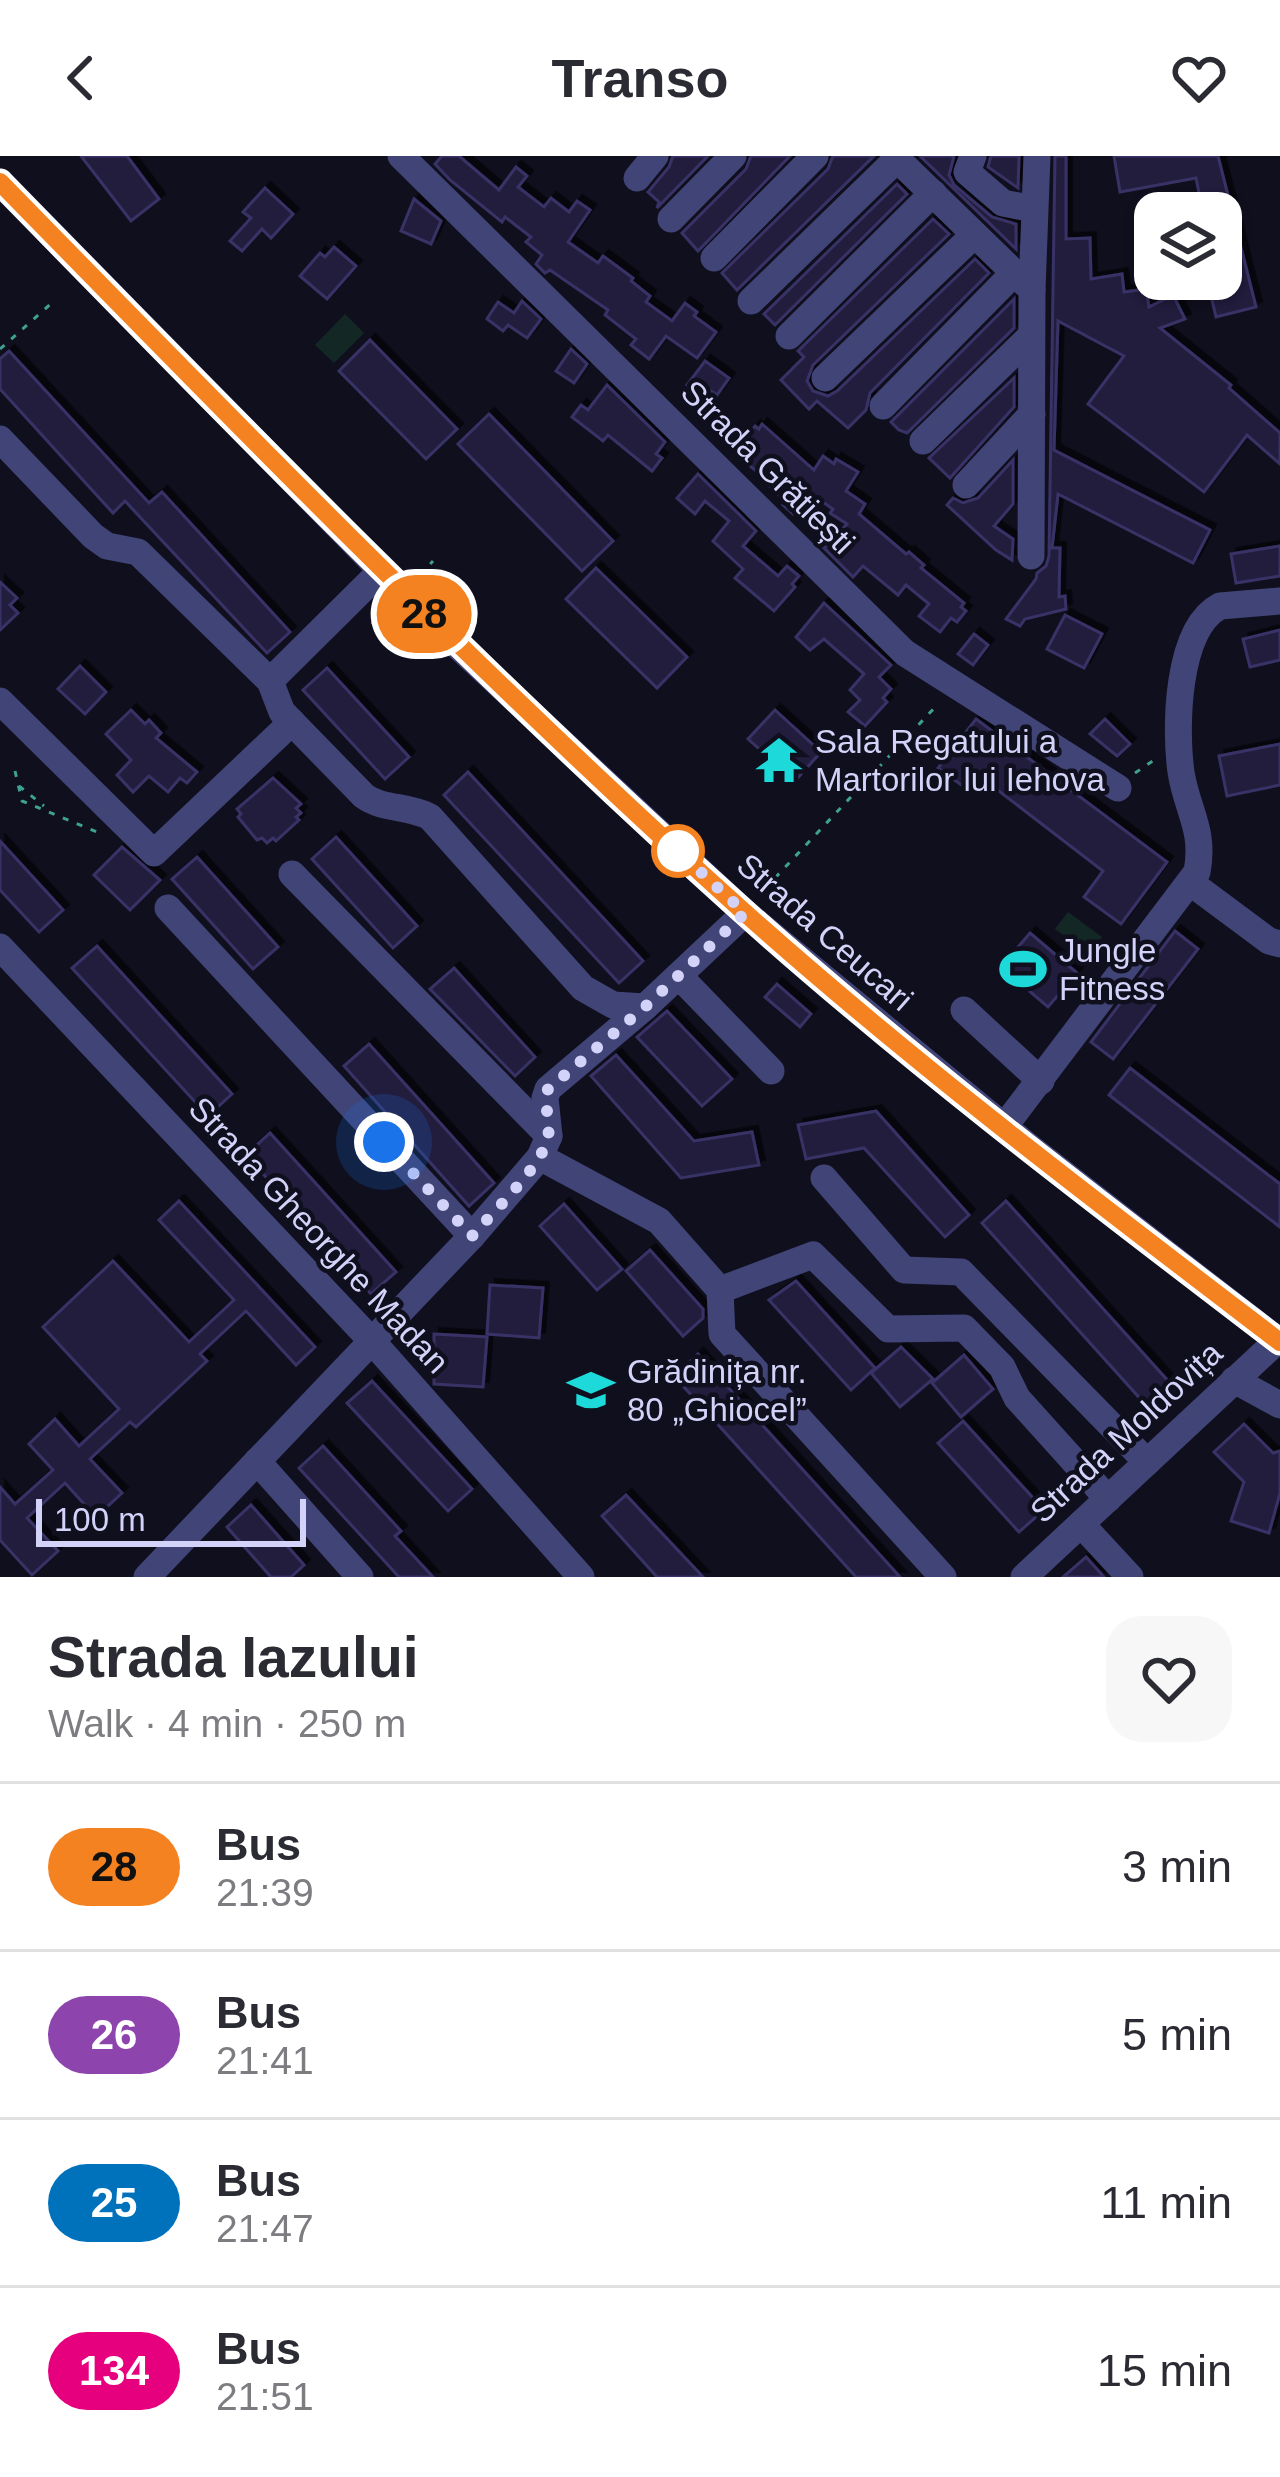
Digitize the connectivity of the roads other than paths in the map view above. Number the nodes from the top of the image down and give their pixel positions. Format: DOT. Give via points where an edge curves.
graph roads {
  1 [pos="401,156"];
  2 [pos="733,156"];
  3 [pos="815,156"];
  4 [pos="973,156"];
  5 [pos="1037,156"];
  6 [pos="896,158"];
  7 [pos="0,182"];
  8 [pos="933,193"];
  9 [pos="1034,209"];
  10 [pos="671,219"];
  11 [pos="974,235"];
  12 [pos="714,258"];
  13 [pos="1023,282"];
  14 [pos="751,301"];
  15 [pos="789,336"];
  16 [pos="1029,338"];
  17 [pos="825,378"];
  18 [pos="884,406"];
  19 [pos="1032,414"];
  20 [pos="0,440"];
  21 [pos="923,441"];
  22 [pos="966,485"];
  23 [pos="1031,556"];
  24 [pos="381,571"];
  25 [pos="1280,601"];
  26 [pos="270,681"];
  27 [pos="0,701"];
  28 [pos="292,722"];
  29 [pos="1118,788"];
  30 [pos="292,874"];
  31 [pos="1191,883"];
  32 [pos="168,908"];
  33 [pos="745,913"];
  34 [pos="1280,944"];
  35 [pos="0,947"];
  36 [pos="679,976"];
  37 [pos="645,1007"];
  38 [pos="964,1010"];
  39 [pos="771,1071"];
  40 [pos="1041,1081"];
  41 [pos="1004,1126"];
  42 [pos="544,1146"];
  43 [pos="824,1178"];
  44 [pos="472,1236"];
  45 [pos="720,1290"];
  46 [pos="371,1340"];
  47 [pos="1279,1341"];
  48 [pos="1234,1380"];
  49 [pos="1280,1405"];
  50 [pos="257,1460"];
  51 [pos="1147,1462"];
  52 [pos="1108,1499"];
  53 [pos="1081,1524"];
  54 [pos="147,1577"];
  55 [pos="359,1577"];
  56 [pos="581,1577"];
  57 [pos="944,1577"];
  58 [pos="1024,1577"];
  59 [pos="1130,1577"];
  1 -- 29 [label="street, Strada Grătiești" via="904,653"];
  2 -- 10 [label="street"];
  3 -- 12 [label="street"];
  4 -- 9 [label="street" via="967,172 1003,203"];
  5 -- 9 [label="street"];
  6 -- 8 [label="street"];
  6 -- 14 [label="street"];
  7 -- 24 [label="street, Strada Ceucari"];
  8 -- 11 [label="street"];
  8 -- 15 [label="street"];
  9 -- 13 [label="street"];
  11 -- 13 [label="street"];
  11 -- 17 [label="street"];
  13 -- 16 [label="street"];
  13 -- 18 [label="street"];
  16 -- 19 [label="street"];
  16 -- 21 [label="street"];
  19 -- 22 [label="street"];
  19 -- 23 [label="street"];
  20 -- 26 [label="street" via="93,536 138,552"];
  24 -- 26 [label="street"];
  24 -- 33 [label="street, Strada Ceucari"];
  25 -- 31 [label="street" via="1211,610 1187,656 1179,745 1201,839"];
  26 -- 28 [label="street"];
  27 -- 28 [label="street" via="154,853"];
  28 -- 37 [label="street" via="371,801 430,817 583,988 614,1005"];
  30 -- 42 [label="street"];
  31 -- 34 [label="street"];
  31 -- 40 [label="street"];
  32 -- 44 [label="street"];
  33 -- 36 [label="street"];
  33 -- 41 [label="street, Strada Ceucari"];
  35 -- 46 [label="street, Strada Gheorghe Madan"];
  36 -- 37 [label="street"];
  36 -- 39 [label="street"];
  37 -- 42 [label="street" via="548,1089"];
  38 -- 40 [label="street"];
  40 -- 41 [label="street"];
  41 -- 47 [label="street, Strada Ceucari"];
  42 -- 44 [label="street"];
  42 -- 45 [label="street" via="659,1222"];
  43 -- 51 [label="street" via="904,1270 961,1272"];
  44 -- 46 [label="street"];
  45 -- 52 [label="street" via="813,1255 888,1329 964,1328"];
  45 -- 57 [label="street" via="722,1334"];
  46 -- 50 [label="street"];
  46 -- 56 [label="street, Strada Gheorghe Madan"];
  47 -- 48 [label="street, Strada Moldovița"];
  48 -- 49 [label="street"];
  48 -- 51 [label="street, Strada Moldovița"];
  50 -- 54 [label="street"];
  50 -- 55 [label="street"];
  51 -- 52 [label="street, Strada Moldovița"];
  52 -- 53 [label="street, Strada Moldovița"];
  53 -- 58 [label="street, Strada Moldovița"];
  53 -- 59 [label="street"];
}
